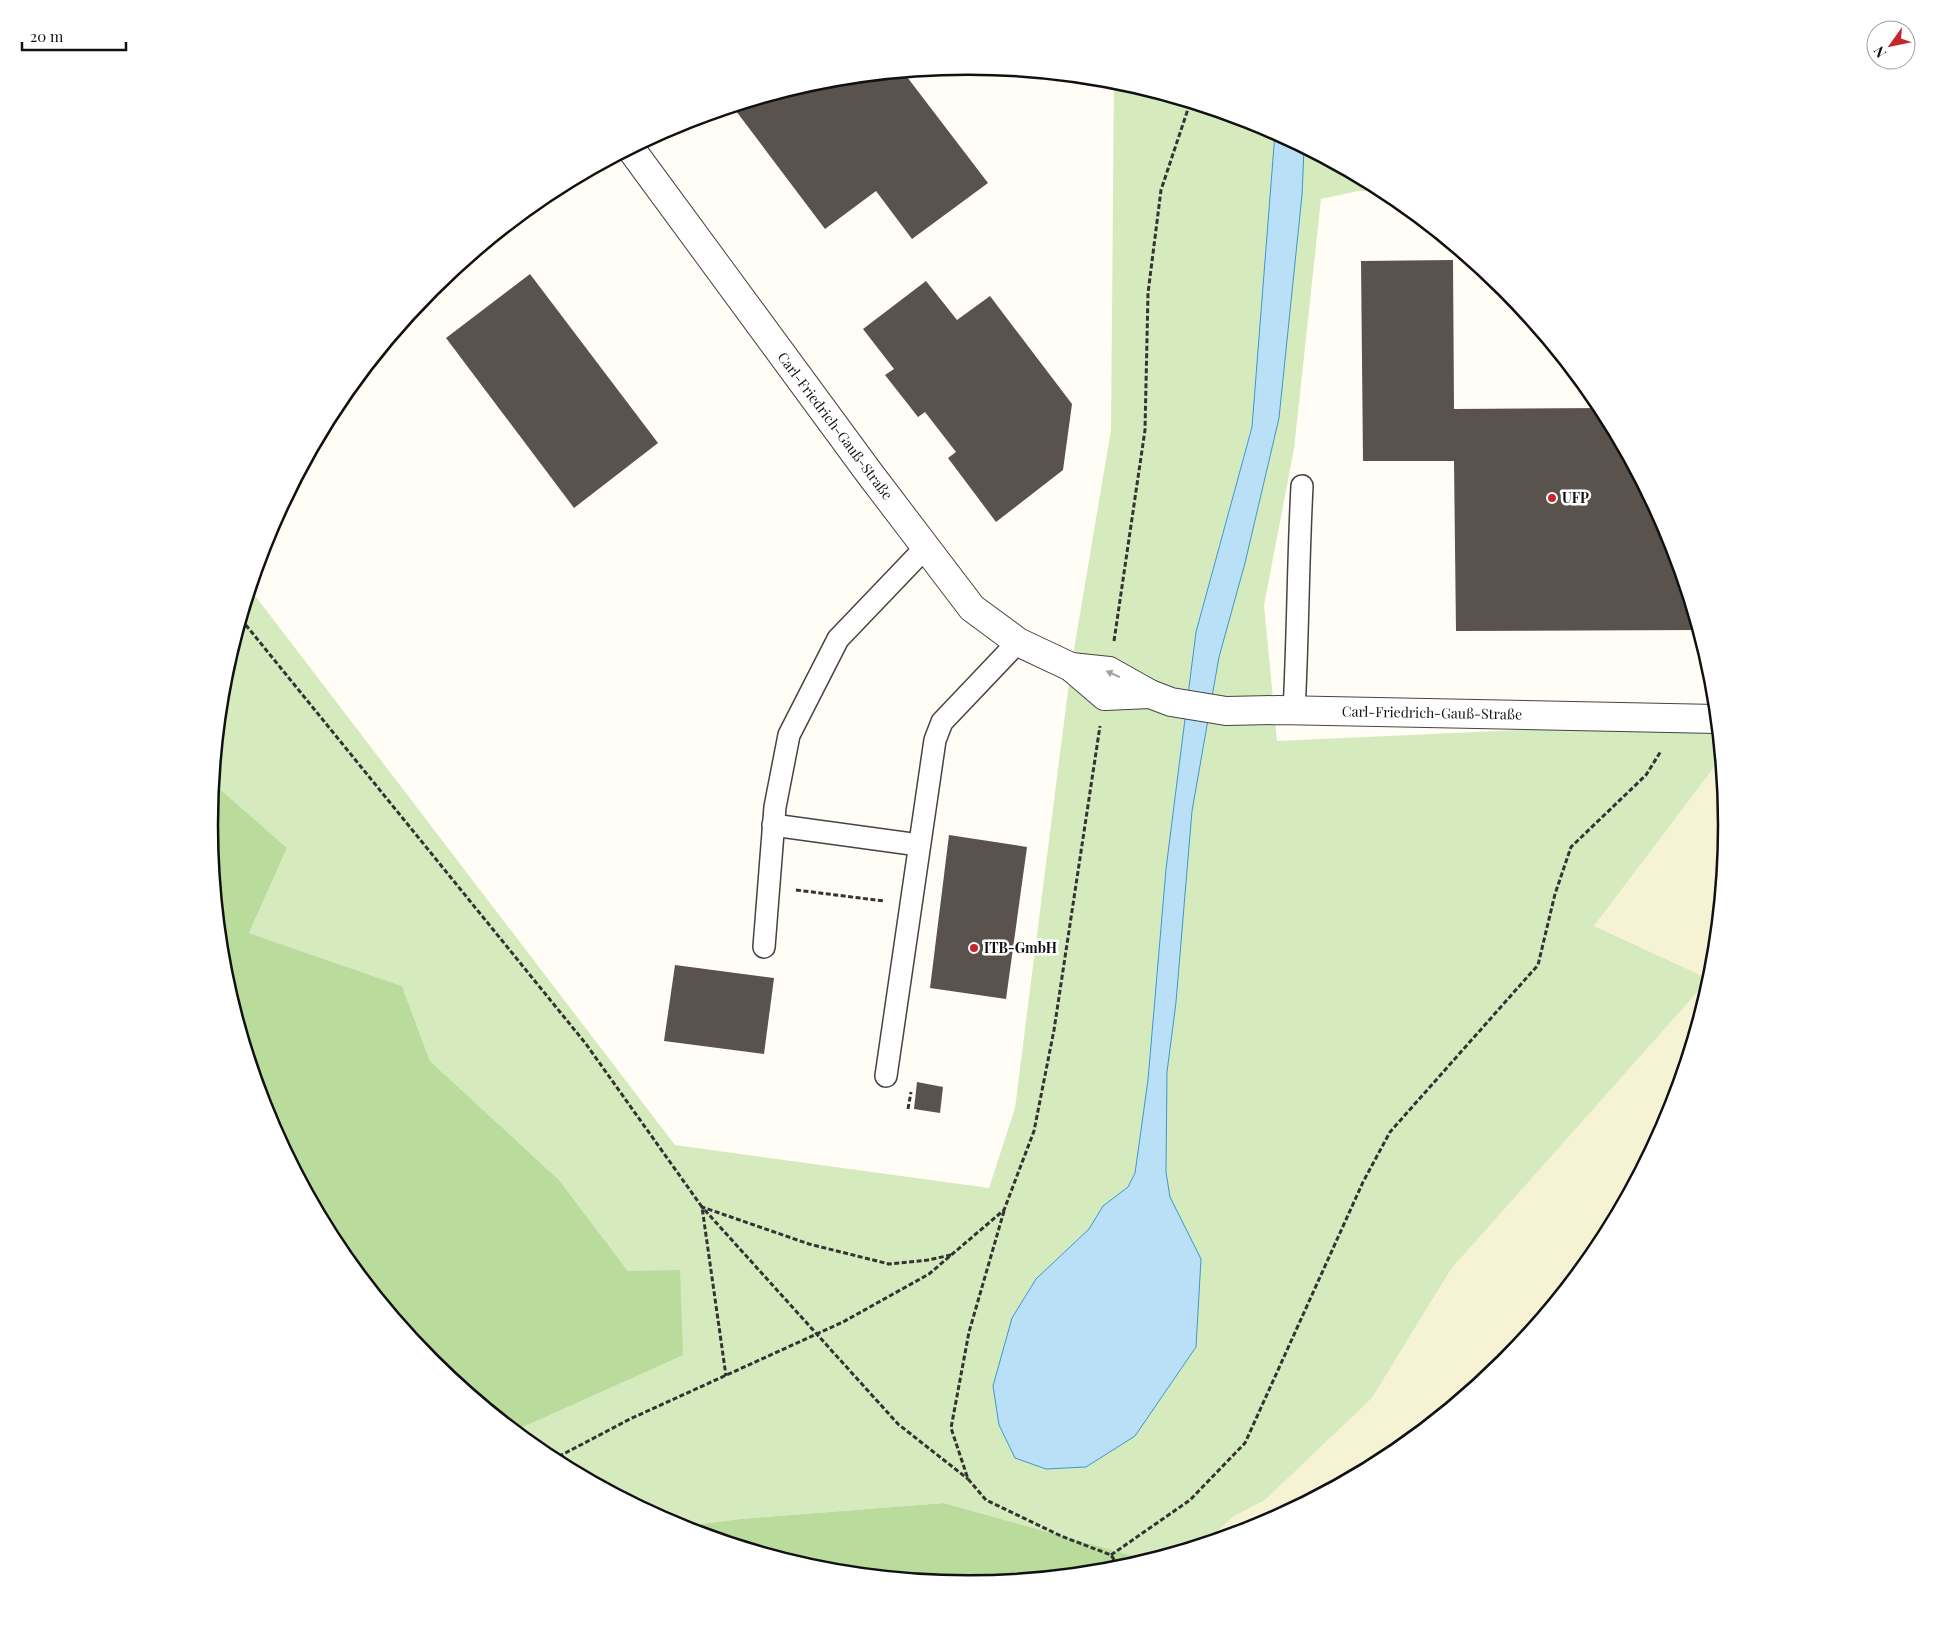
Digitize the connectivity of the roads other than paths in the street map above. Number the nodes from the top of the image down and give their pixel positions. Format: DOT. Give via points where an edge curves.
graph roads {
  1 [pos="634,153"];
  2 [pos="1302,486"];
  3 [pos="926,547"];
  4 [pos="1018,642"];
  5 [pos="1294,711"];
  6 [pos="1711,719"];
  7 [pos="773,825"];
  8 [pos="919,845"];
  9 [pos="764,948"];
  10 [pos="886,1076"];
  1 -- 3 [label="street, Carl-Friedrich-Gauß-Straße"];
  2 -- 5 [label="lane"];
  3 -- 4 [label="street, Carl-Friedrich-Gauß-Straße" via="972,608"];
  3 -- 7 [label="lane" via="838,639 790,735"];
  4 -- 5 [label="street, Carl-Friedrich-Gauß-Straße" via="1107,684 1161,698 1226,711"];
  4 -- 8 [label="lane" via="942,722 935,740"];
  5 -- 6 [label="street, Carl-Friedrich-Gauß-Straße"];
  7 -- 8 [label="lane"];
  7 -- 9 [label="lane"];
  8 -- 10 [label="lane"];
}
